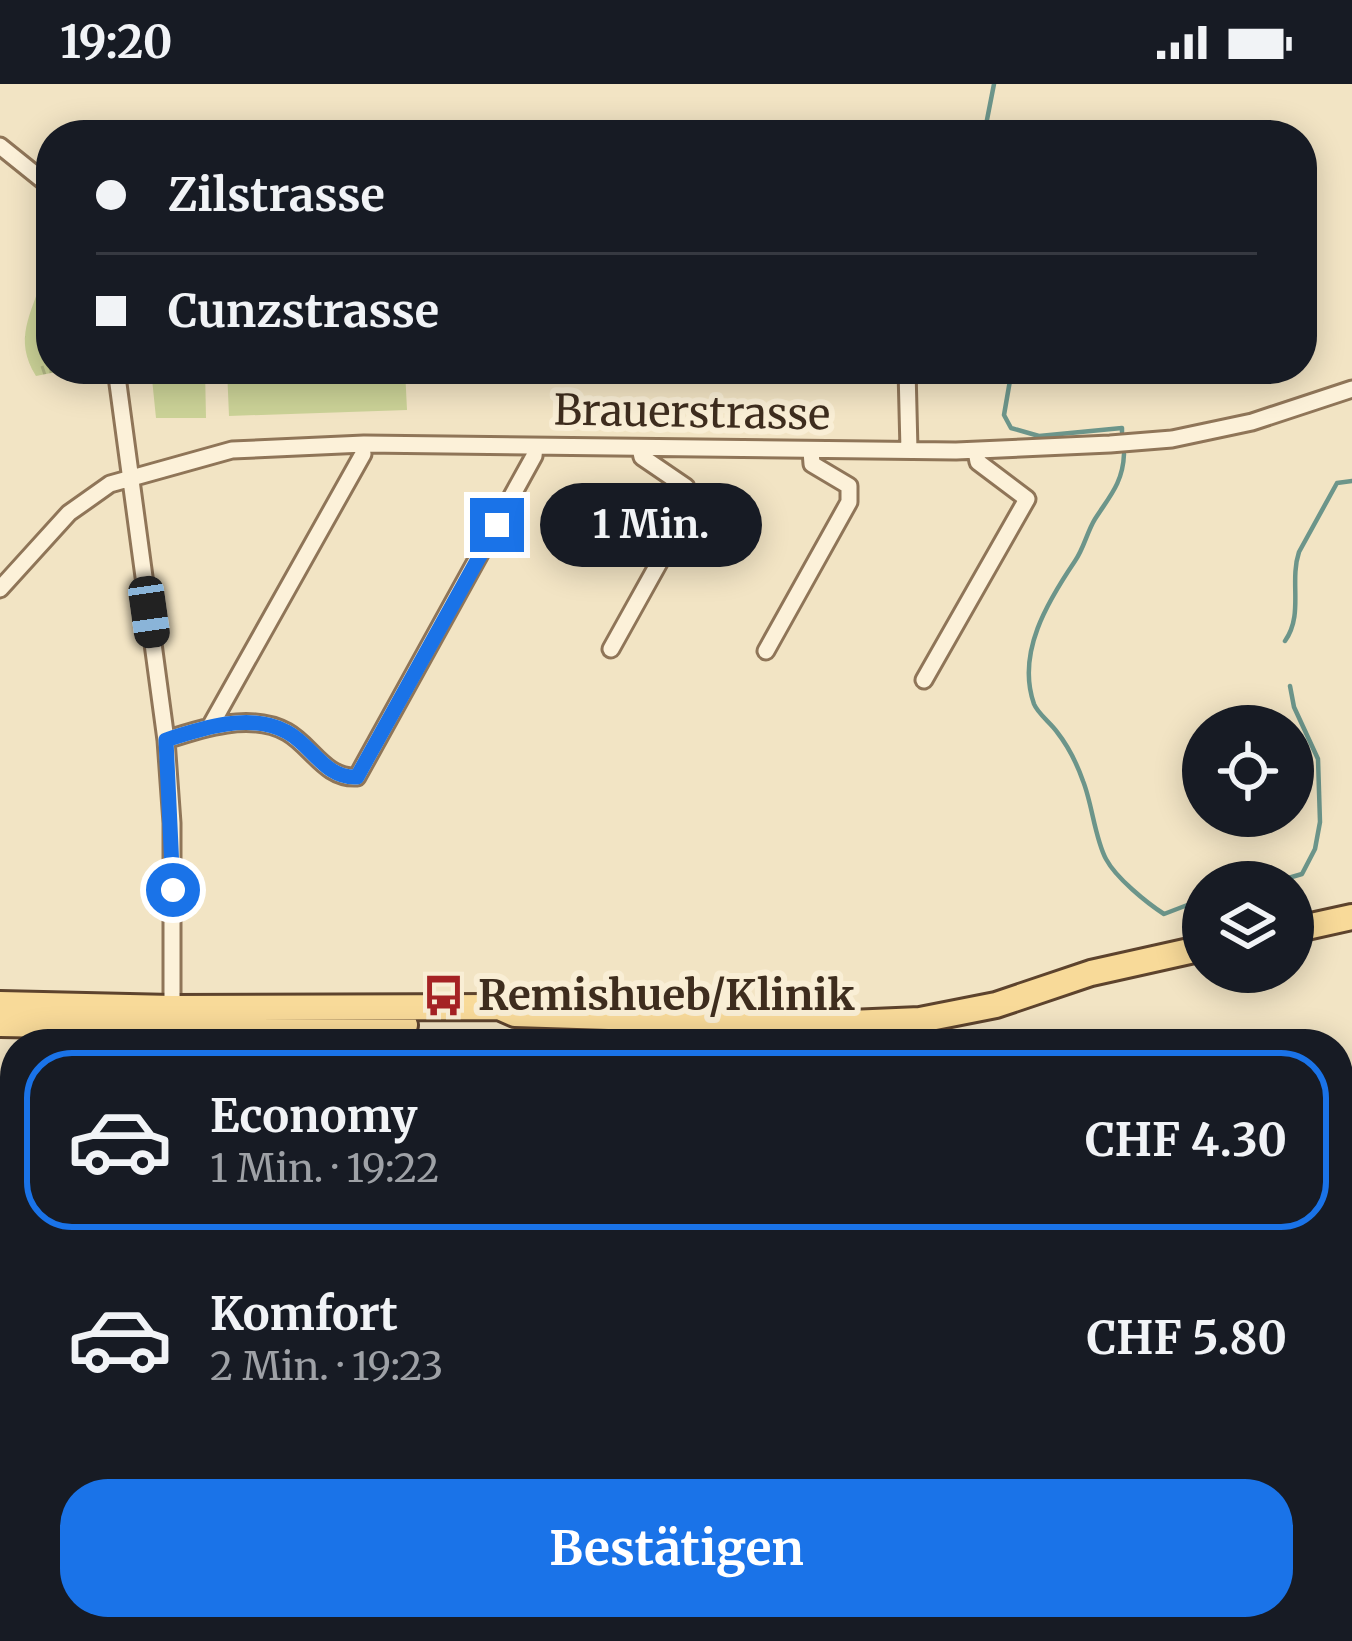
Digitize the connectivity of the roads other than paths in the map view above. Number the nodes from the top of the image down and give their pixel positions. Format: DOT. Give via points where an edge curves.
graph roads {
  1 [pos="0,146"];
  2 [pos="36,175"];
  3 [pos="118,384"];
  4 [pos="907,384"];
  5 [pos="1352,388"];
  6 [pos="535,447"];
  7 [pos="640,448"];
  8 [pos="909,450"];
  9 [pos="812,451"];
  10 [pos="976,451"];
  11 [pos="362,454"];
  12 [pos="131,477"];
  13 [pos="0,589"];
  14 [pos="611,649"];
  15 [pos="766,651"];
  16 [pos="924,680"];
  17 [pos="211,725"];
  18 [pos="166,740"];
  19 [pos="1352,917"];
  20 [pos="1314,925"];
  21 [pos="1182,953"];
  22 [pos="0,1004"];
  23 [pos="515,1015"];
  24 [pos="0,1024"];
  25 [pos="274,1028"];
  26 [pos="171,1029"];
  1 -- 2 [label="street"];
  3 -- 12 [label="street"];
  4 -- 8 [label="street"];
  5 -- 10 [label="street, Brauerstrasse" via="1172,439"];
  6 -- 7 [label="street, Brauerstrasse"];
  6 -- 12 [label="street, Brauerstrasse" via="232,450"];
  6 -- 17 [label="street" via="357,777 337,775 284,729"];
  7 -- 9 [label="street, Brauerstrasse"];
  7 -- 14 [label="street" via="686,487 689,507"];
  8 -- 9 [label="street, Brauerstrasse"];
  8 -- 10 [label="street, Brauerstrasse"];
  9 -- 15 [label="street" via="812,464 849,486 849,502"];
  10 -- 16 [label="street" via="978,462 1027,499"];
  11 -- 17 [label="street"];
  12 -- 13 [label="street, Brauerstrasse" via="69,513"];
  12 -- 18 [label="street"];
  17 -- 18 [label="street"];
  18 -- 26 [label="street"];
  19 -- 20 [label="main road"];
  21 -- 23 [label="main road" via="920,1020"];
  22 -- 26 [label="main road"];
  23 -- 25 [label="main road" via="501,1023"];
  23 -- 26 [label="main road" via="499,1007"];
  24 -- 26 [label="main road"];
  25 -- 26 [label="main road"];
}
